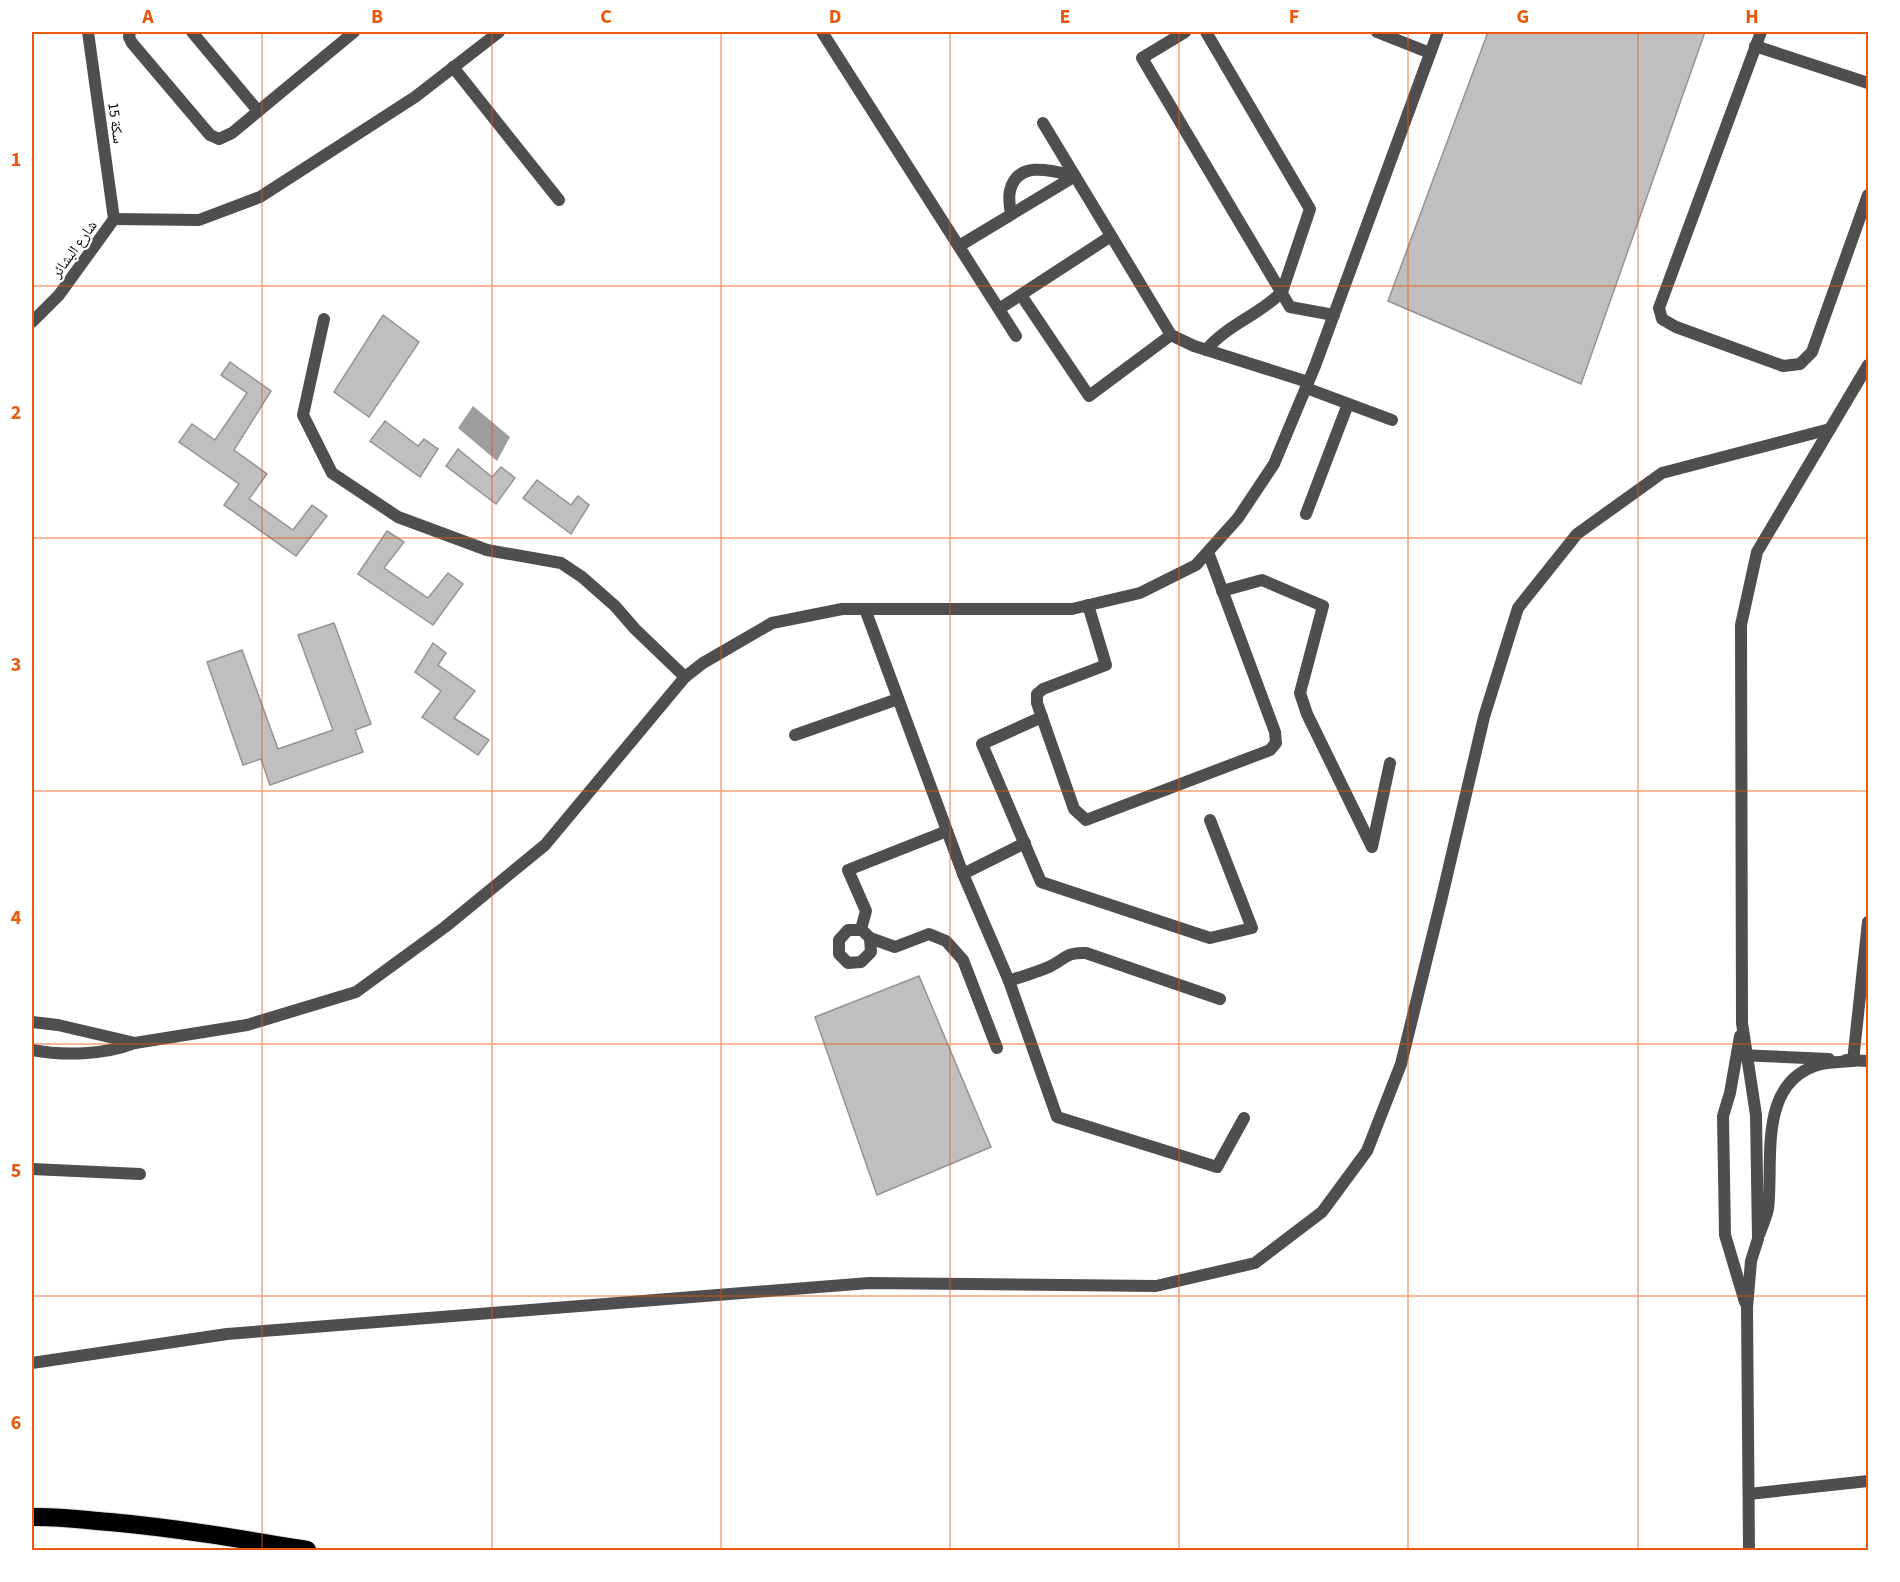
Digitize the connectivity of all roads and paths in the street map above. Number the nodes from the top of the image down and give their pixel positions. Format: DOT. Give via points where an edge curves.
graph roads {
  1 [pos="88,32"];
  2 [pos="130,32"];
  3 [pos="192,32"];
  4 [pos="354,32"];
  5 [pos="499,32"];
  6 [pos="822,32"];
  7 [pos="1185,32"];
  8 [pos="1206,32"];
  9 [pos="1377,32"];
  10 [pos="1438,32"];
  11 [pos="1761,32"];
  12 [pos="1755,46"];
  13 [pos="1430,53"];
  14 [pos="453,67"];
  15 [pos="1869,83"];
  16 [pos="258,111"];
  17 [pos="1043,123"];
  18 [pos="1075,176"];
  19 [pos="1869,195"];
  20 [pos="559,200"];
  21 [pos="1011,214"];
  22 [pos="114,219"];
  23 [pos="1111,236"];
  24 [pos="959,246"];
  25 [pos="1282,292"];
  26 [pos="1021,295"];
  27 [pos="999,309"];
  28 [pos="1334,315"];
  29 [pos="324,319"];
  30 [pos="32,322"];
  31 [pos="1171,335"];
  32 [pos="1016,336"];
  33 [pos="1206,350"];
  34 [pos="1869,365"];
  35 [pos="1307,385"];
  36 [pos="1348,404"];
  37 [pos="1392,420"];
  38 [pos="1830,429"];
  39 [pos="1306,514"];
  40 [pos="1208,552"];
  41 [pos="1222,591"];
  42 [pos="1088,605"];
  43 [pos="865,609"];
  44 [pos="685,677"];
  45 [pos="898,699"];
  46 [pos="1042,717"];
  47 [pos="795,735"];
  48 [pos="1390,763"];
  49 [pos="1210,820"];
  50 [pos="947,831"];
  51 [pos="1024,843"];
  52 [pos="963,874"];
  53 [pos="1869,922"];
  54 [pos="1010,981"];
  55 [pos="1220,999"];
  56 [pos="32,1022"];
  57 [pos="135,1043"];
  58 [pos="997,1048"];
  59 [pos="32,1050"];
  60 [pos="1742,1055"];
  61 [pos="1853,1061"];
  62 [pos="1869,1061"];
  63 [pos="1244,1118"];
  64 [pos="32,1169"];
  65 [pos="140,1174"];
  66 [pos="1758,1239"];
  67 [pos="1747,1308"];
  68 [pos="32,1363"];
  69 [pos="1869,1481"];
  70 [pos="1749,1494"];
  71 [pos="32,1517"];
  72 [pos="307,1551"];
  73 [pos="1749,1551"];
  1 -- 22 [label="street, سكة 15"];
  2 -- 16 [label="street" via="132,43 214,139 224,138"];
  3 -- 16 [label="street"];
  4 -- 16 [label="street"];
  5 -- 14 [label="street"];
  6 -- 24 [label="street"];
  7 -- 25 [label="street" via="1142,58"];
  8 -- 25 [label="street" via="1310,209"];
  9 -- 13 [label="street"];
  10 -- 13 [label="street"];
  11 -- 12 [label="street"];
  12 -- 15 [label="street"];
  12 -- 19 [label="street" via="1659,308 1662,320 1783,366 1800,364 1812,352"];
  13 -- 28 [label="street"];
  14 -- 20 [label="street"];
  14 -- 22 [label="street" via="415,97 260,197 199,220"];
  17 -- 18 [label="street"];
  18 -- 21 [label="street"];
  18 -- 21 [label="street" via="1027,170 1010,190"];
  18 -- 23 [label="street"];
  21 -- 24 [label="street"];
  22 -- 30 [label="street, شارع البشائر" via="59,295"];
  23 -- 26 [label="street"];
  23 -- 31 [label="street"];
  24 -- 27 [label="street"];
  25 -- 28 [label="street" via="1290,307"];
  25 -- 33 [label="street" via="1217,336"];
  26 -- 27 [label="street"];
  26 -- 31 [label="street" via="1089,396"];
  27 -- 32 [label="street"];
  28 -- 35 [label="street"];
  29 -- 44 [label="street" via="303,415 332,473 398,517 488,550 561,563 615,606"];
  31 -- 33 [label="street"];
  33 -- 35 [label="street"];
  34 -- 38 [label="street"];
  35 -- 36 [label="street"];
  35 -- 40 [label="street" via="1274,464 1238,519"];
  36 -- 37 [label="street"];
  36 -- 39 [label="street"];
  38 -- 60 [label="street" via="1757,552 1740,625"];
  38 -- 68 [label="street" via="1662,473 1577,534 1518,608 1484,717 1401,1064 1371,1140 1322,1212 1255,1263 1155,1286 869,1283 227,1334"];
  40 -- 41 [label="street"];
  40 -- 42 [label="street" via="1196,565 1140,593"];
  41 -- 46 [label="street" via="1275,732 1276,743 1270,750 1086,820 1074,809"];
  41 -- 48 [label="street" via="1262,580 1323,606 1300,693 1372,847"];
  42 -- 43 [label="street" via="1072,609"];
  42 -- 46 [label="street" via="1106,665 1043,689 1037,694"];
  43 -- 44 [label="street" via="842,609 772,623"];
  43 -- 45 [label="street"];
  44 -- 57 [label="street" via="545,845 445,927 356,992 247,1025"];
  45 -- 47 [label="street"];
  45 -- 50 [label="street"];
  46 -- 51 [label="street" via="982,744"];
  49 -- 51 [label="street" via="1252,928 1210,938 1041,882"];
  50 -- 52 [label="street"];
  50 -- 58 [label="street" via="848,870 866,910 866,934 895,947 929,934 946,941 963,960"];
  51 -- 52 [label="street"];
  52 -- 54 [label="street"];
  53 -- 61 [label="street"];
  54 -- 55 [label="street" via="1051,966 1075,952"];
  54 -- 63 [label="street" via="1057,1117 1217,1167"];
  56 -- 57 [label="street" via="58,1024"];
  57 -- 59 [label="street" via="119,1049 78,1053"];
  60 -- 61 [label="street"];
  60 -- 66 [label="street" via="1756,1115"];
  60 -- 67 [label="street" via="1723,1116 1725,1235"];
  61 -- 62 [label="street"];
  61 -- 66 [label="street" via="1820,1064 1799,1074 1785,1090 1771,1132 1768,1210"];
  64 -- 65 [label="street"];
  66 -- 67 [label="street" via="1751,1260"];
  67 -- 70 [label="street"];
  69 -- 70 [label="street"];
  70 -- 73 [label="street"];
  71 -- 72 [label="highway" via="205,1533"];
}
